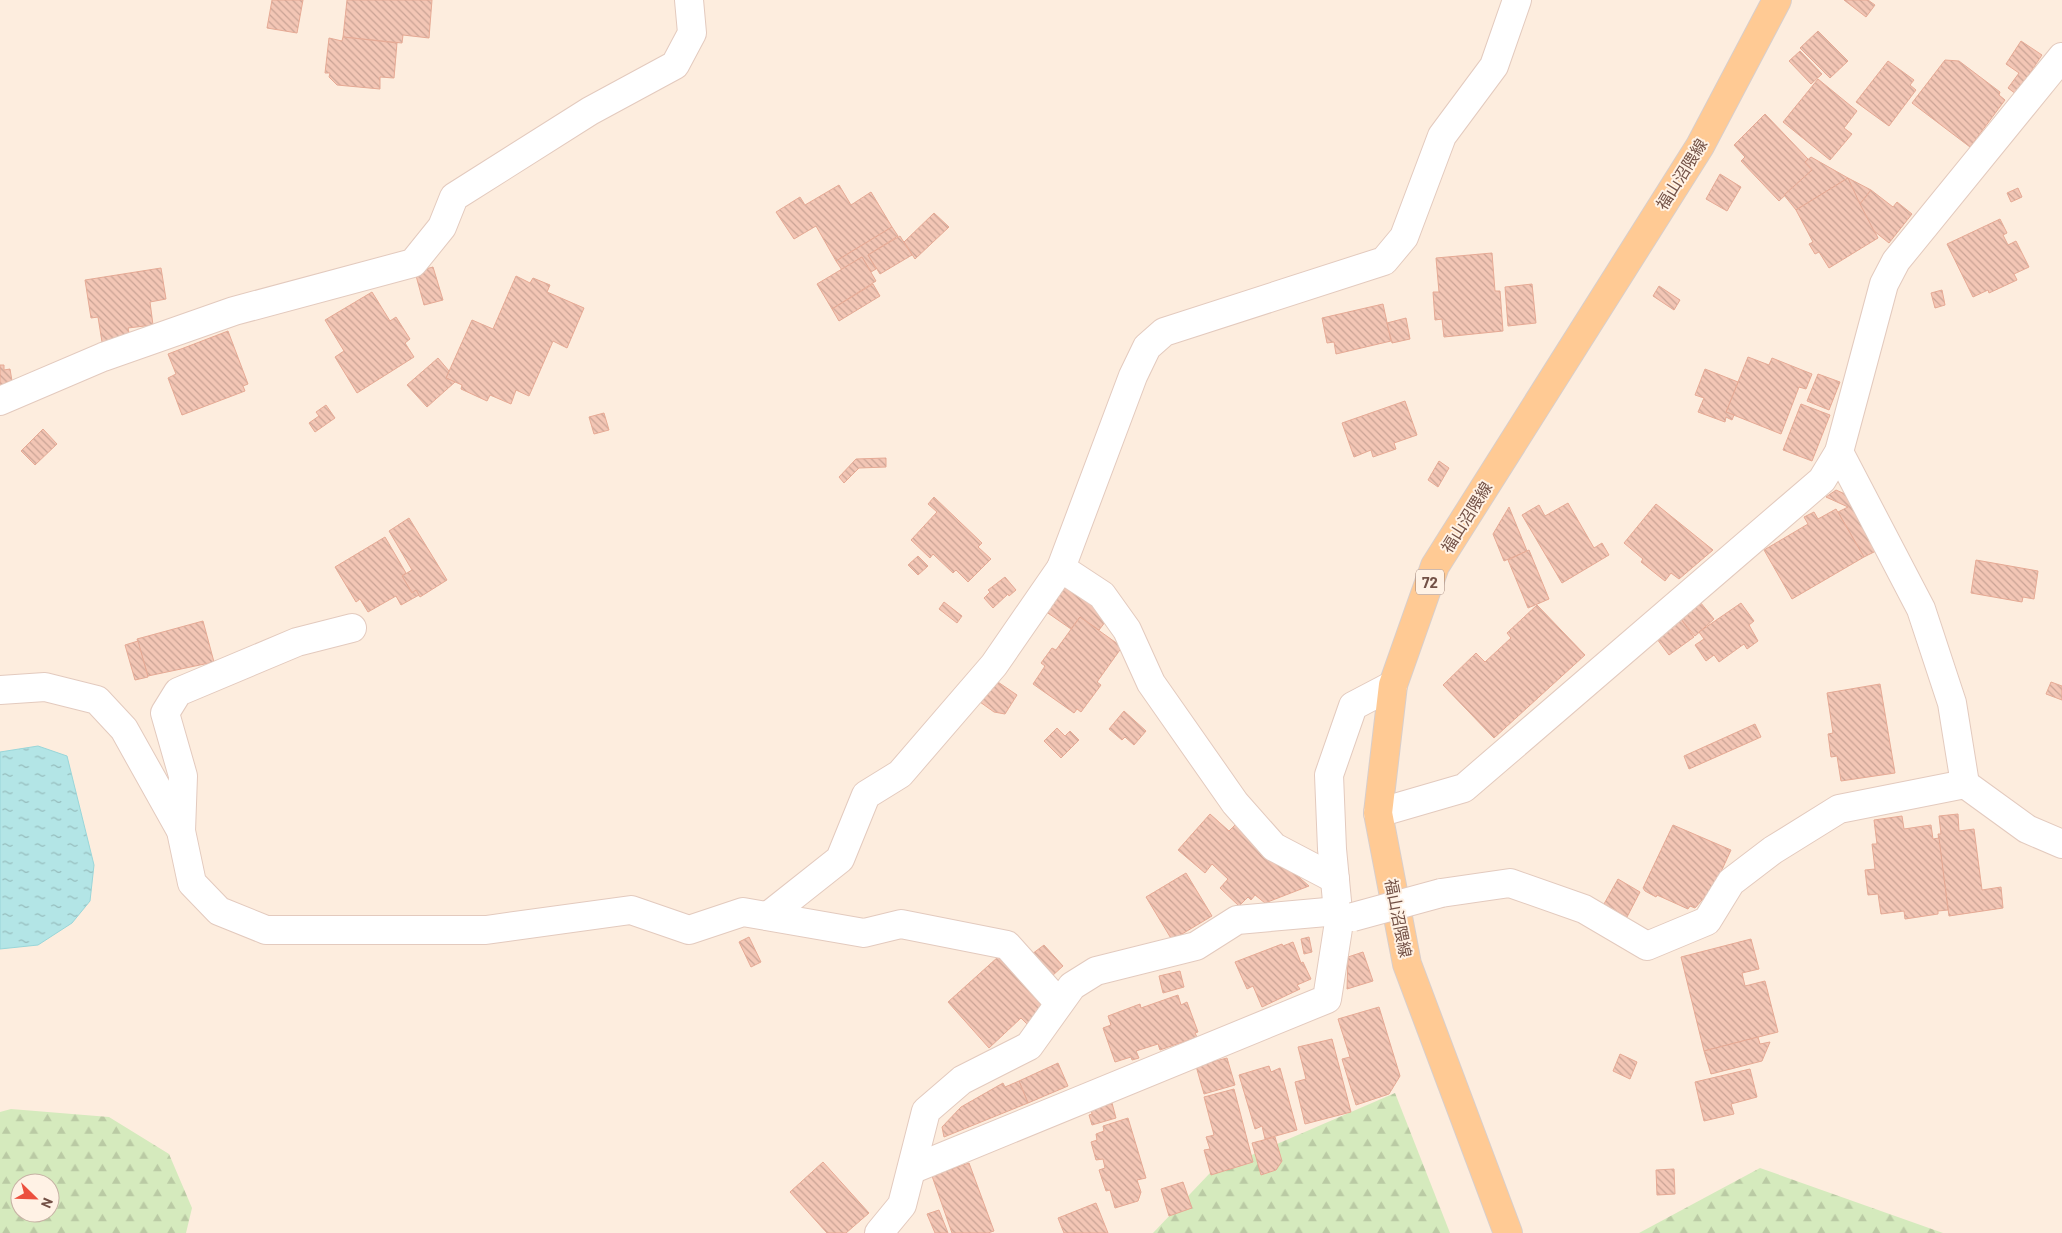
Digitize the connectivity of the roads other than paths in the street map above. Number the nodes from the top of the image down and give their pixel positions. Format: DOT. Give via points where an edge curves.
graph roads {
  1 [pos="689,0"];
  2 [pos="1517,0"];
  3 [pos="1777,0"];
  4 [pos="2062,58"];
  5 [pos="0,401"];
  6 [pos="1839,452"];
  7 [pos="1061,568"];
  8 [pos="352,628"];
  9 [pos="1393,685"];
  10 [pos="0,690"];
  11 [pos="1965,784"];
  12 [pos="1378,813"];
  13 [pos="182,831"];
  14 [pos="2062,844"];
  15 [pos="1335,879"];
  16 [pos="768,916"];
  17 [pos="1343,917"];
  18 [pos="1059,1003"];
  19 [pos="913,1169"];
  20 [pos="879,1233"];
  21 [pos="1508,1233"];
  1 -- 5 [label="street" via="692,33 675,64 590,111 454,197 442,227 413,263 234,311 103,357"];
  2 -- 7 [label="street" via="1494,66 1442,136 1404,237 1384,261 1164,332 1147,347 1133,376"];
  3 -- 9 [label="main road, 福山沼隈線 / 72" via="1700,146 1435,566"];
  4 -- 6 [label="street" via="1896,261 1884,284"];
  6 -- 11 [label="street" via="1920,610 1952,703"];
  6 -- 12 [label="street" via="1822,480 1464,788"];
  7 -- 15 [label="street" via="1102,595 1127,630 1151,683 1235,803 1274,848"];
  7 -- 16 [label="street" via="994,665 900,774 866,795 840,859"];
  8 -- 13 [label="street" via="297,642 178,692 165,713 183,776"];
  9 -- 12 [label="main road, 福山沼隈線 / 72"];
  9 -- 15 [label="street" via="1353,706 1329,775"];
  10 -- 13 [label="street" via="45,686 97,700 124,729"];
  11 -- 14 [label="street" via="2027,829"];
  11 -- 17 [label="street, bridge" via="1839,809 1773,850 1731,882 1707,922 1647,946 1584,909 1510,883 1441,893"];
  12 -- 21 [label="main road, 福山沼隈線 / 72" via="1407,964"];
  13 -- 16 [label="street" via="192,883 219,911 266,930 486,930 631,910 689,930 743,912"];
  15 -- 17 [label="street"];
  16 -- 18 [label="street" via="864,933 901,924 1007,945"];
  17 -- 18 [label="street" via="1237,920 1196,946 1096,971 1072,986"];
  17 -- 19 [label="street" via="1327,999"];
  18 -- 19 [label="street" via="1029,1046 962,1080 926,1111"];
  19 -- 20 [label="street" via="902,1205"];
}
